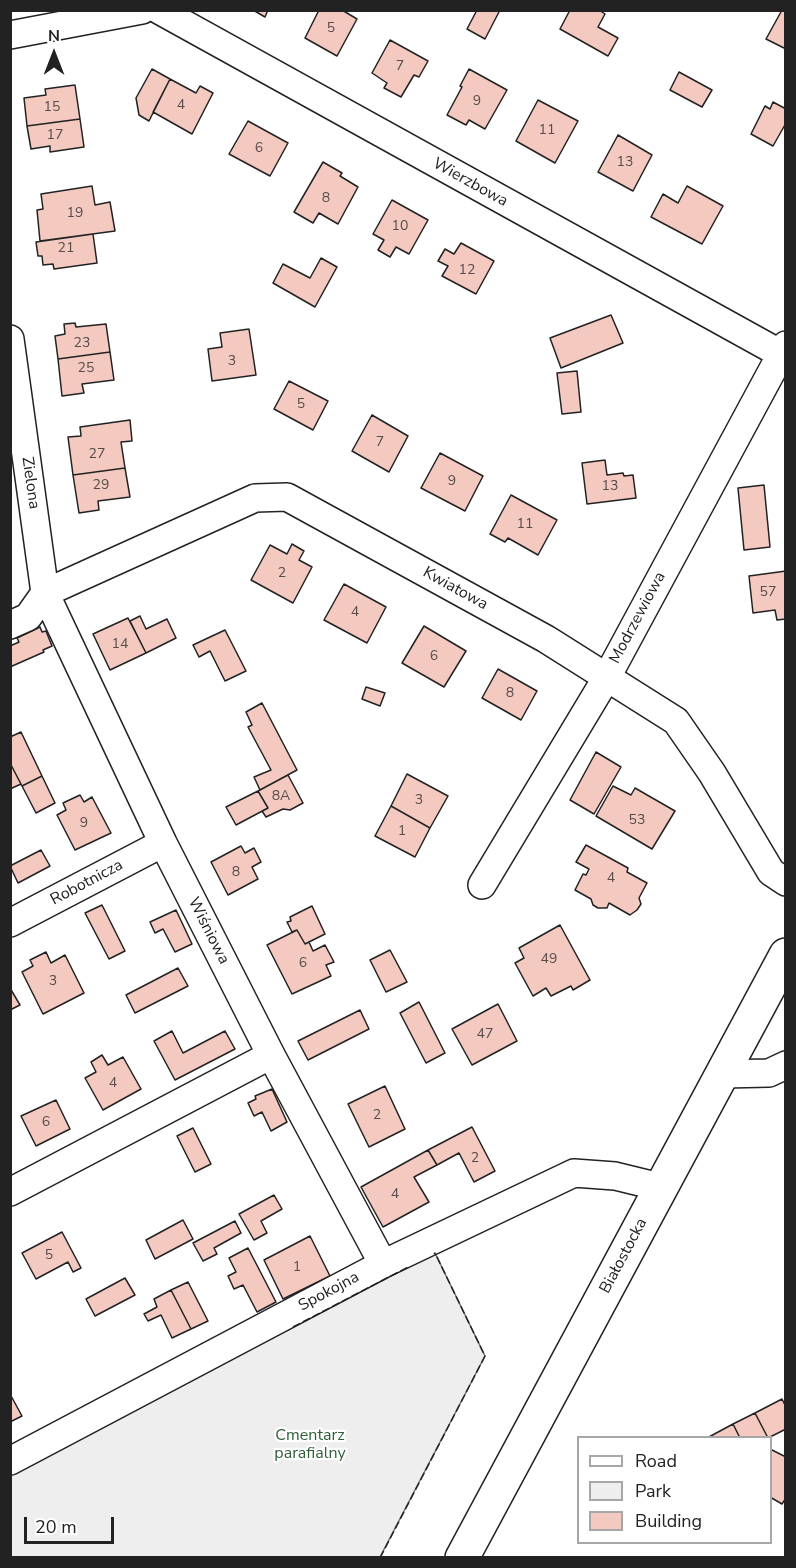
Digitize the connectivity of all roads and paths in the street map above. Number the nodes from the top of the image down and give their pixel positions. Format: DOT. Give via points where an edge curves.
graph roads {
  1 [pos="142,10"];
  2 [pos="159,10"];
  3 [pos="10,35"];
  4 [pos="10,339"];
  5 [pos="783,350"];
  6 [pos="45,593"];
  7 [pos="10,625"];
  8 [pos="607,676"];
  9 [pos="163,843"];
  10 [pos="786,882"];
  11 [pos="482,885"];
  12 [pos="10,922"];
  13 [pos="786,955"];
  14 [pos="271,1055"];
  15 [pos="786,1065"];
  16 [pos="723,1074"];
  17 [pos="660,1187"];
  18 [pos="10,1192"];
  19 [pos="382,1264"];
  20 [pos="10,1461"];
  21 [pos="462,1557"];
  1 -- 3 [label="street"];
  2 -- 5 [label="street, Wierzbowa"];
  4 -- 6 [label="street, Zielona"];
  5 -- 8 [label="street, Modrzewiowa"];
  6 -- 7 [label="street" via="28,617"];
  6 -- 8 [label="street, Kwiatowa" via="255,498 287,497"];
  6 -- 9 [label="street, Wiśniowa"];
  8 -- 10 [label="street, Kwiatowa" via="676,721 771,872"];
  8 -- 11 [label="street, Modrzewiowa"];
  9 -- 12 [label="street, Robotnicza"];
  9 -- 14 [label="street, Wiśniowa"];
  13 -- 16 [label="street, Białostocka"];
  14 -- 18 [label="street"];
  14 -- 19 [label="street, Wiśniowa"];
  15 -- 16 [label="street" via="769,1073"];
  16 -- 17 [label="street, Białostocka"];
  17 -- 19 [label="street, Spokojna" via="615,1176 574,1173"];
  17 -- 21 [label="street, Białostocka"];
  19 -- 20 [label="street, Spokojna"];
}
